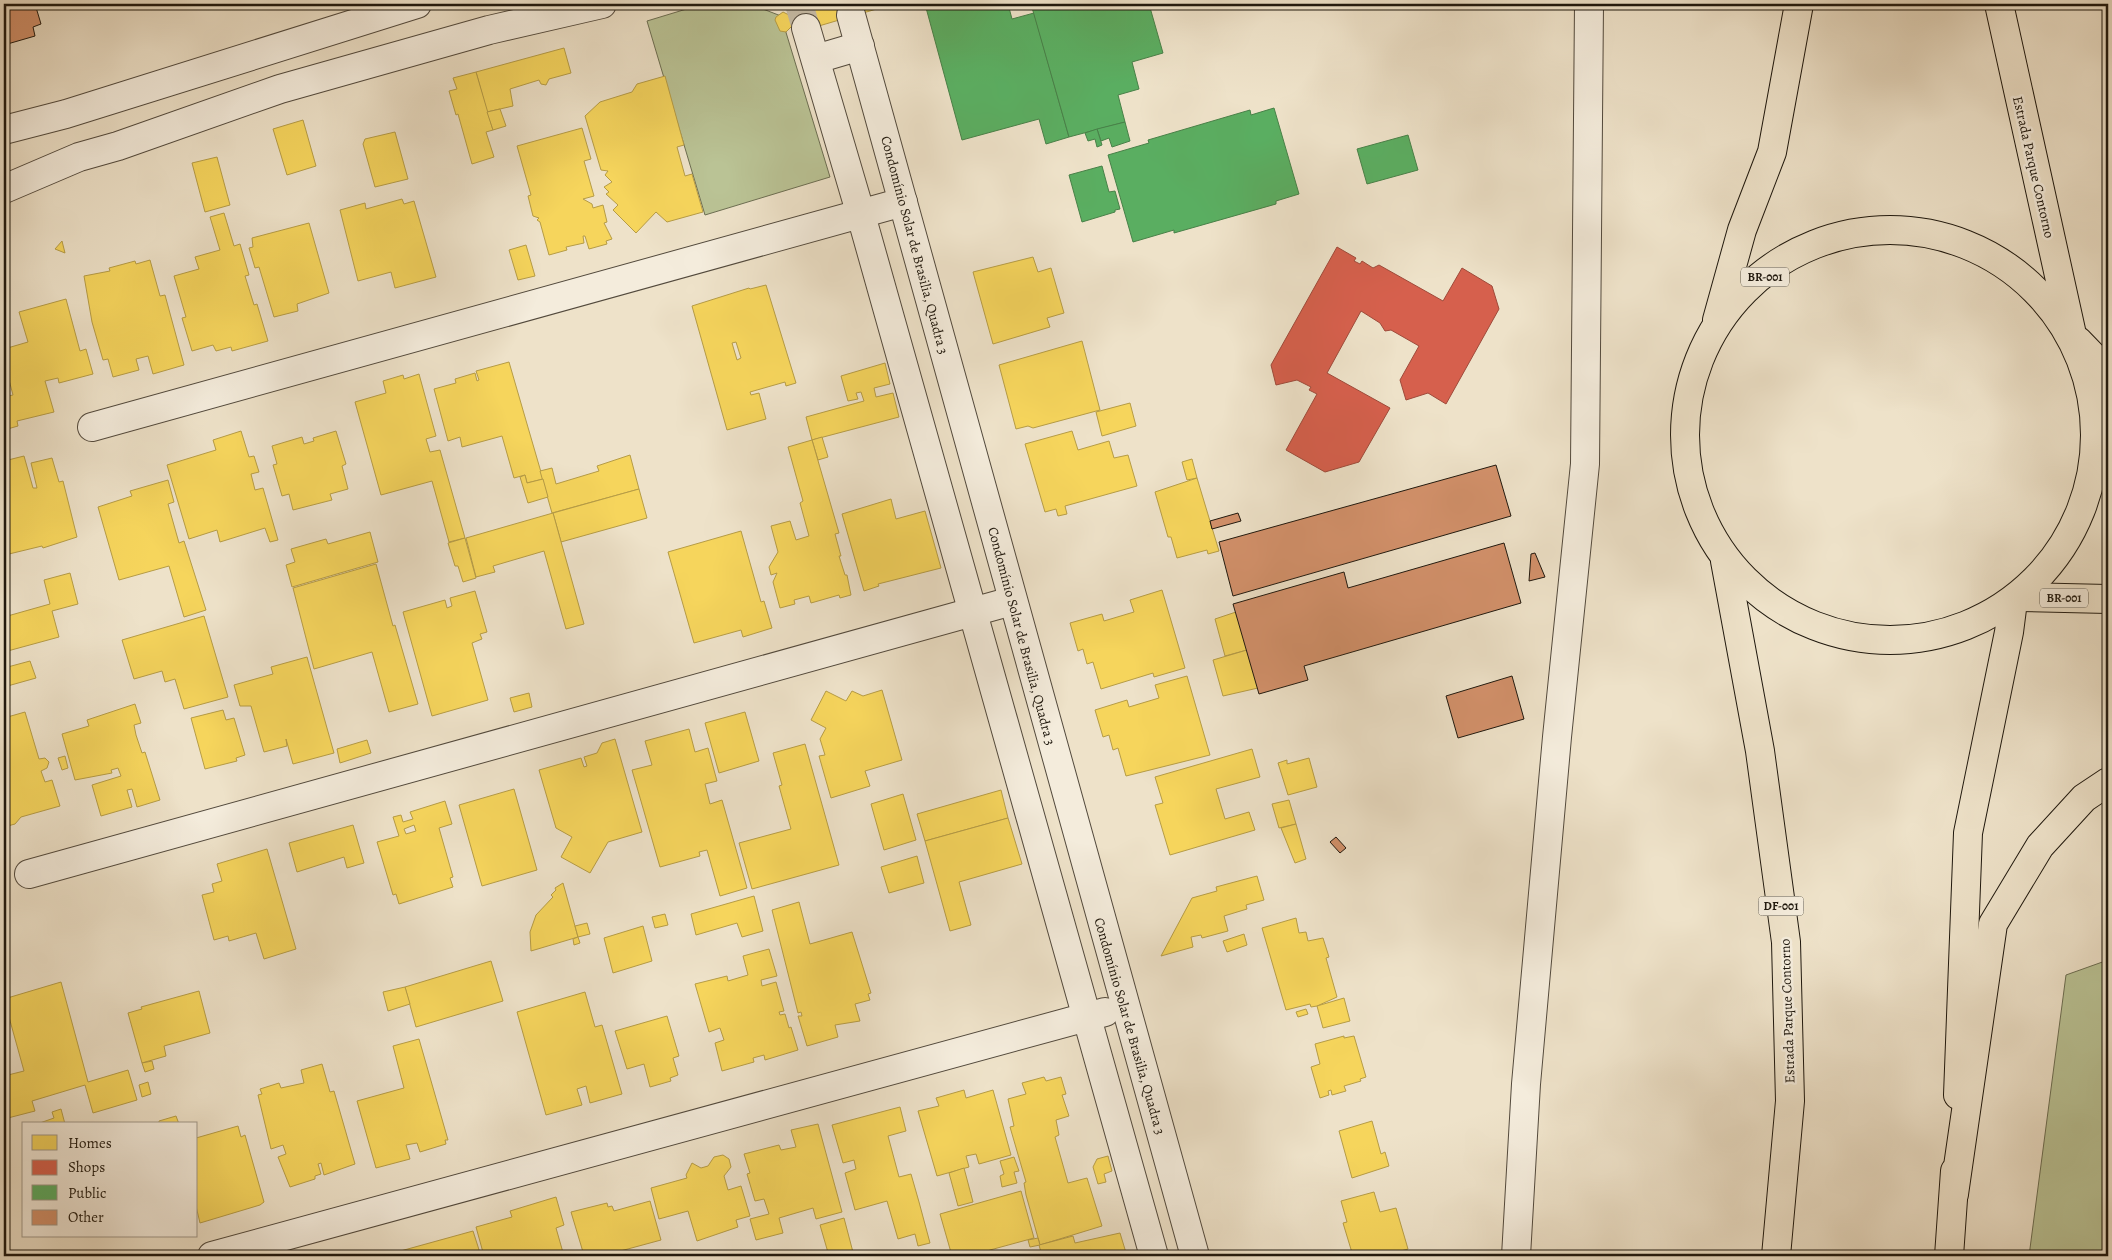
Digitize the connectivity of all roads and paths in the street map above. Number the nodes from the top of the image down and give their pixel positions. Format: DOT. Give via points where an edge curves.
graph roads {
  1 [pos="417,4"];
  2 [pos="602,4"];
  3 [pos="1589,4"];
  4 [pos="1799,4"];
  5 [pos="2004,12"];
  6 [pos="851,15"];
  7 [pos="806,28"];
  8 [pos="860,46"];
  9 [pos="816,59"];
  10 [pos="4,130"];
  11 [pos="4,189"];
  12 [pos="903,202"];
  13 [pos="861,214"];
  14 [pos="1717,320"];
  15 [pos="2074,336"];
  16 [pos="2108,372"];
  17 [pos="92,427"];
  18 [pos="1725,560"];
  19 [pos="2016,599"];
  20 [pos="2108,599"];
  21 [pos="1012,601"];
  22 [pos="972,612"];
  23 [pos="2108,782"];
  24 [pos="30,874"];
  25 [pos="1125,1007"];
  26 [pos="1087,1017"];
  27 [pos="1954,1194"];
  28 [pos="1518,1250"];
  29 [pos="212,1256"];
  30 [pos="1154,1256"];
  31 [pos="1195,1256"];
  32 [pos="1776,1256"];
  33 [pos="1949,1256"];
  1 -- 10 [label="street" via="66,114"];
  2 -- 11 [label="street" via="489,30 280,89 79,157"];
  3 -- 28 [label="street" via="1585,464 1526,1084"];
  4 -- 14 [label="main road, BR-001" via="1772,152 1742,230"];
  5 -- 15 [label="main road, Estrada Parque Contorno / BR-001"];
  6 -- 8 [label="street, Condomínio Solar de Brasilia, Quadra 3"];
  7 -- 9 [label="street"];
  8 -- 9 [label="street"];
  8 -- 12 [label="street, Condomínio Solar de Brasilia, Quadra 3"];
  9 -- 13 [label="street"];
  12 -- 13 [label="street"];
  12 -- 21 [label="street, Condomínio Solar de Brasilia, Quadra 3"];
  13 -- 17 [label="street"];
  13 -- 22 [label="street"];
  14 -- 15 [label="main road, BR-001" via="1795,250 1897,226 1998,256"];
  14 -- 18 [label="main road, BR-001" via="1689,380 1682,446 1695,506"];
  15 -- 16 [label="main road, BR-001"];
  15 -- 19 [label="main road, BR-001" via="2098,432 2078,524"];
  18 -- 19 [label="main road, BR-001" via="1784,614 1860,640 1940,635"];
  18 -- 32 [label="main road, Estrada Parque Contorno / DF-001" via="1760,752 1786,942 1790,1101"];
  19 -- 20 [label="main road, BR-001"];
  19 -- 27 [label="main road" via="1968,833"];
  21 -- 22 [label="street"];
  21 -- 25 [label="street, Condomínio Solar de Brasilia, Quadra 3"];
  22 -- 24 [label="street"];
  22 -- 26 [label="street"];
  23 -- 27 [label="main road" via="2084,798 2040,846 1993,924"];
  25 -- 26 [label="street"];
  25 -- 31 [label="street, Condomínio Solar de Brasilia, Quadra 3"];
  26 -- 29 [label="street"];
  26 -- 30 [label="street"];
  27 -- 33 [label="main road"];
}
